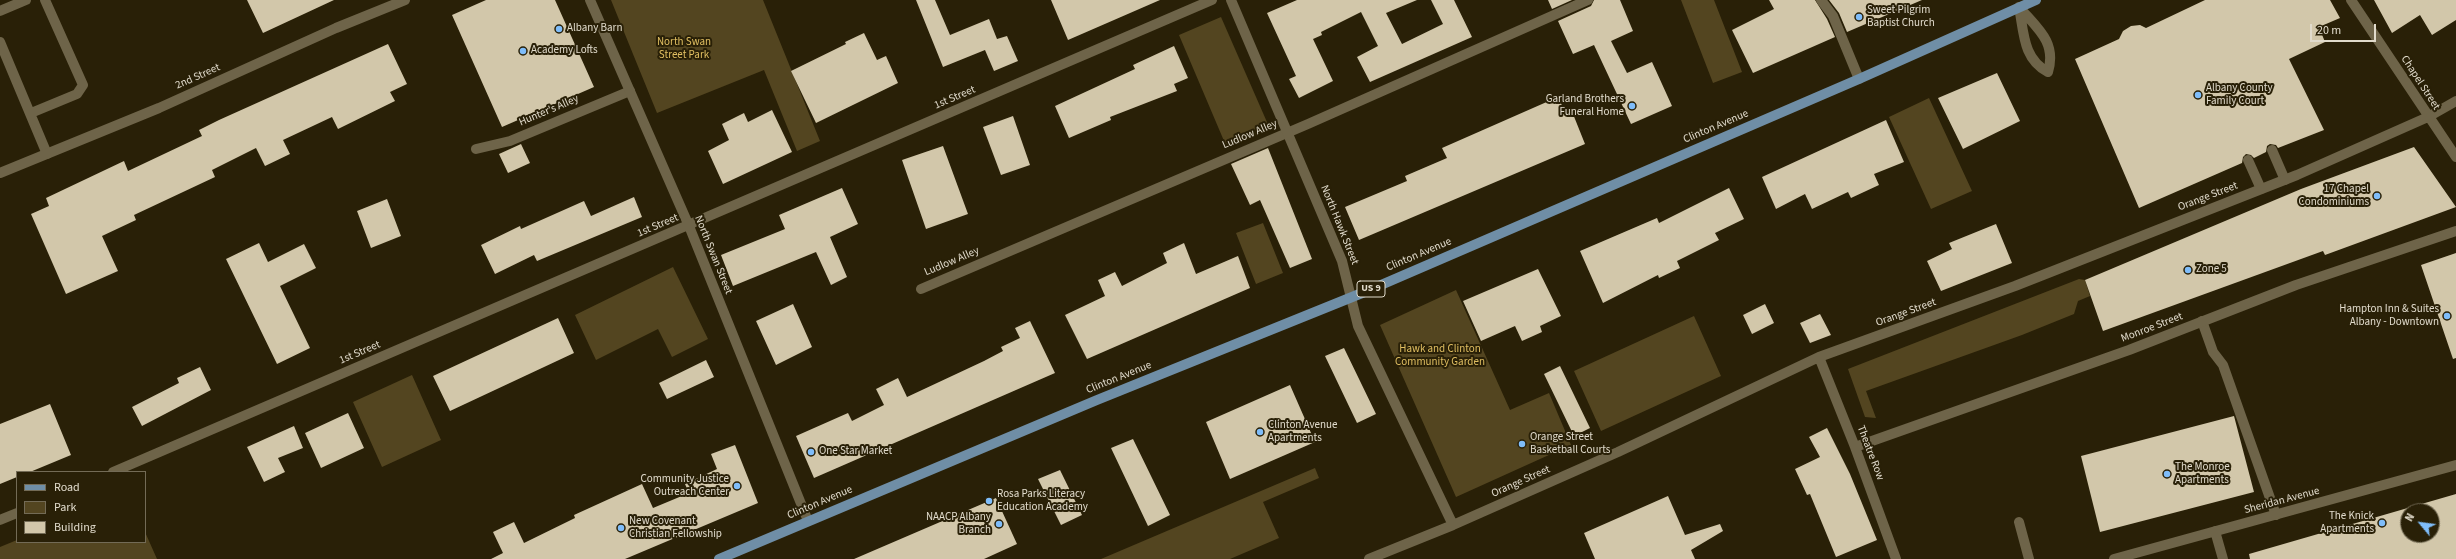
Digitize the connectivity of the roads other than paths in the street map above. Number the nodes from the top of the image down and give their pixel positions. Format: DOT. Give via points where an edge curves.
graph roads {
  1 [pos="26,0"];
  2 [pos="45,0"];
  3 [pos="406,0"];
  4 [pos="590,0"];
  5 [pos="1212,0"];
  6 [pos="1231,0"];
  7 [pos="1588,0"];
  8 [pos="1821,0"];
  9 [pos="2036,0"];
  10 [pos="2351,0"];
  11 [pos="2019,7"];
  12 [pos="0,11"];
  13 [pos="0,42"];
  14 [pos="1859,79"];
  15 [pos="630,91"];
  16 [pos="2456,101"];
  17 [pos="31,113"];
  18 [pos="2428,117"];
  19 [pos="1288,132"];
  20 [pos="476,149"];
  21 [pos="2272,150"];
  22 [pos="47,154"];
  23 [pos="2456,157"];
  24 [pos="2248,160"];
  25 [pos="0,173"];
  26 [pos="2285,180"];
  27 [pos="2261,189"];
  28 [pos="689,226"];
  29 [pos="2456,231"];
  30 [pos="921,289"];
  31 [pos="1351,297"];
  32 [pos="2202,321"];
  33 [pos="1819,357"];
  34 [pos="1855,446"];
  35 [pos="2456,465"];
  36 [pos="115,471"];
  37 [pos="16,513"];
  38 [pos="2276,515"];
  39 [pos="0,520"];
  40 [pos="808,520"];
  41 [pos="2019,522"];
  42 [pos="1454,525"];
  43 [pos="2215,531"];
  44 [pos="719,559"];
  45 [pos="1369,559"];
  46 [pos="1896,559"];
  47 [pos="2029,559"];
  48 [pos="2114,559"];
  49 [pos="2223,559"];
  1 -- 12 [label="street"];
  2 -- 17 [label="street" via="83,86 77,94"];
  3 -- 22 [label="street, 2nd Street"];
  4 -- 15 [label="street, North Swan Street"];
  5 -- 28 [label="street, 1st Street"];
  6 -- 19 [label="street, North Hawk Street"];
  7 -- 19 [label="street, Ludlow Alley"];
  8 -- 14 [label="street" via="1833,16"];
  9 -- 11 [label="main road, Clinton Avenue / US 9"];
  10 -- 18 [label="street, Chapel Street"];
  11 -- 11 [label="street" via="2027,50 2036,66 2048,72 2052,58 2047,40"];
  11 -- 14 [label="main road, Clinton Avenue / US 9"];
  13 -- 17 [label="street"];
  14 -- 31 [label="main road, Clinton Avenue / US 9"];
  15 -- 20 [label="street, Hunter's Alley" via="510,141"];
  15 -- 28 [label="street, North Swan Street"];
  16 -- 18 [label="street, Orange Street"];
  17 -- 22 [label="street"];
  18 -- 23 [label="street, Chapel Street"];
  18 -- 26 [label="street, Orange Street"];
  19 -- 30 [label="street, Ludlow Alley"];
  19 -- 31 [label="street, North Hawk Street" via="1342,261"];
  21 -- 26 [label="street"];
  22 -- 25 [label="street, 2nd Street"];
  24 -- 27 [label="street"];
  26 -- 27 [label="street, Orange Street"];
  27 -- 33 [label="street, Orange Street" via="2014,286"];
  28 -- 36 [label="street, 1st Street"];
  28 -- 40 [label="street, North Swan Street"];
  29 -- 32 [label="street, Monroe Street" via="2296,285"];
  31 -- 40 [label="main road, Clinton Avenue / US 9"];
  31 -- 42 [label="street, North Hawk Street" via="1358,326"];
  32 -- 34 [label="street, Monroe Street" via="2128,350"];
  32 -- 38 [label="street" via="2213,352 2223,366"];
  33 -- 34 [label="street, Theatre Row"];
  33 -- 42 [label="street, Orange Street" via="1618,452"];
  34 -- 46 [label="street, Theatre Row"];
  35 -- 38 [label="street, Sheridan Avenue"];
  37 -- 39 [label="street"];
  38 -- 43 [label="street, Sheridan Avenue"];
  40 -- 44 [label="main road, Clinton Avenue / US 9"];
  41 -- 47 [label="street"];
  42 -- 45 [label="street, Orange Street"];
  43 -- 48 [label="street, Sheridan Avenue"];
  43 -- 49 [label="street"];
}
